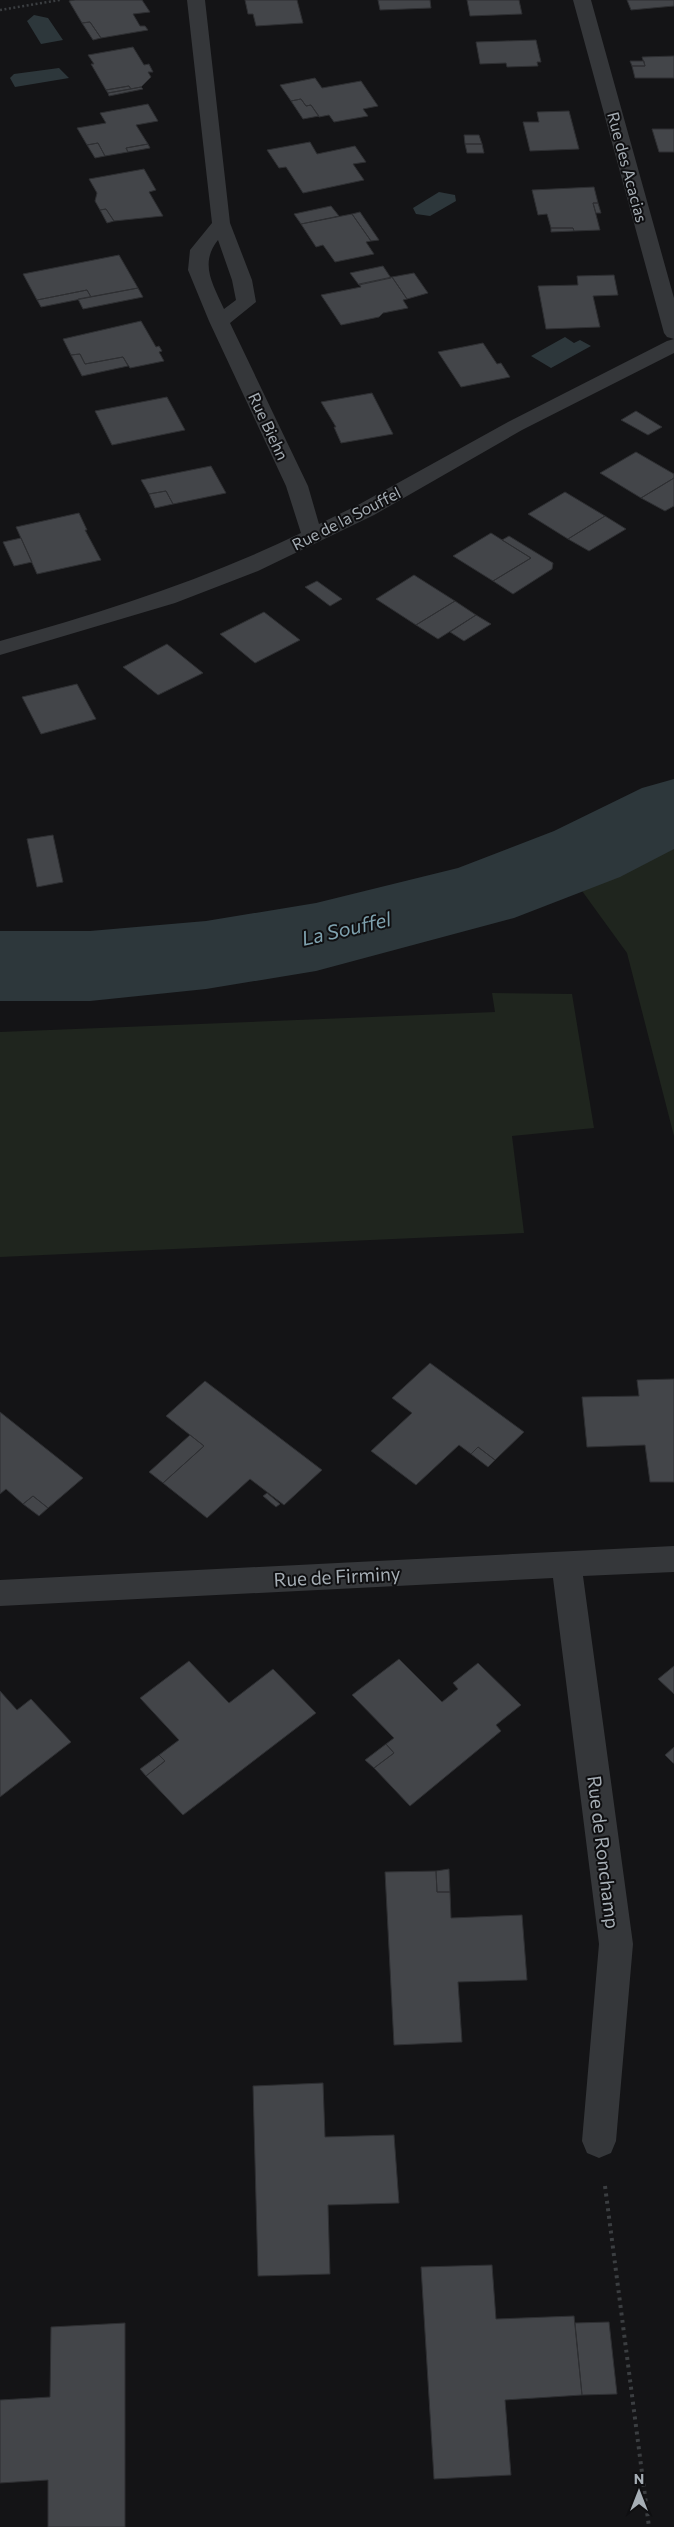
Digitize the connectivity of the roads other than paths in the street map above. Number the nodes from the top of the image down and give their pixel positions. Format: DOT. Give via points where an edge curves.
graph roads {
  1 [pos="196,0"];
  2 [pos="582,0"];
  3 [pos="221,223"];
  4 [pos="219,321"];
  5 [pos="674,333"];
  6 [pos="674,345"];
  7 [pos="312,535"];
  8 [pos="0,648"];
  9 [pos="674,1559"];
  10 [pos="566,1564"];
  11 [pos="0,1593"];
  12 [pos="600,2141"];
  1 -- 3 [label="street"];
  2 -- 5 [label="street, Rue des Acacias"];
  3 -- 4 [label="street, Rue Biehn" via="200,250 198,270"];
  3 -- 4 [label="street" via="242,280 246,302"];
  4 -- 7 [label="street, Rue Biehn" via="297,486"];
  6 -- 7 [label="street, Rue de la Souffel" via="515,426 366,510"];
  7 -- 8 [label="street, Rue de la Souffel" via="250,566 167,598"];
  9 -- 10 [label="street, Rue de Firminy"];
  10 -- 11 [label="street, Rue de Firminy"];
  10 -- 12 [label="street, Rue de Ronchamp" via="616,1944"];
}
